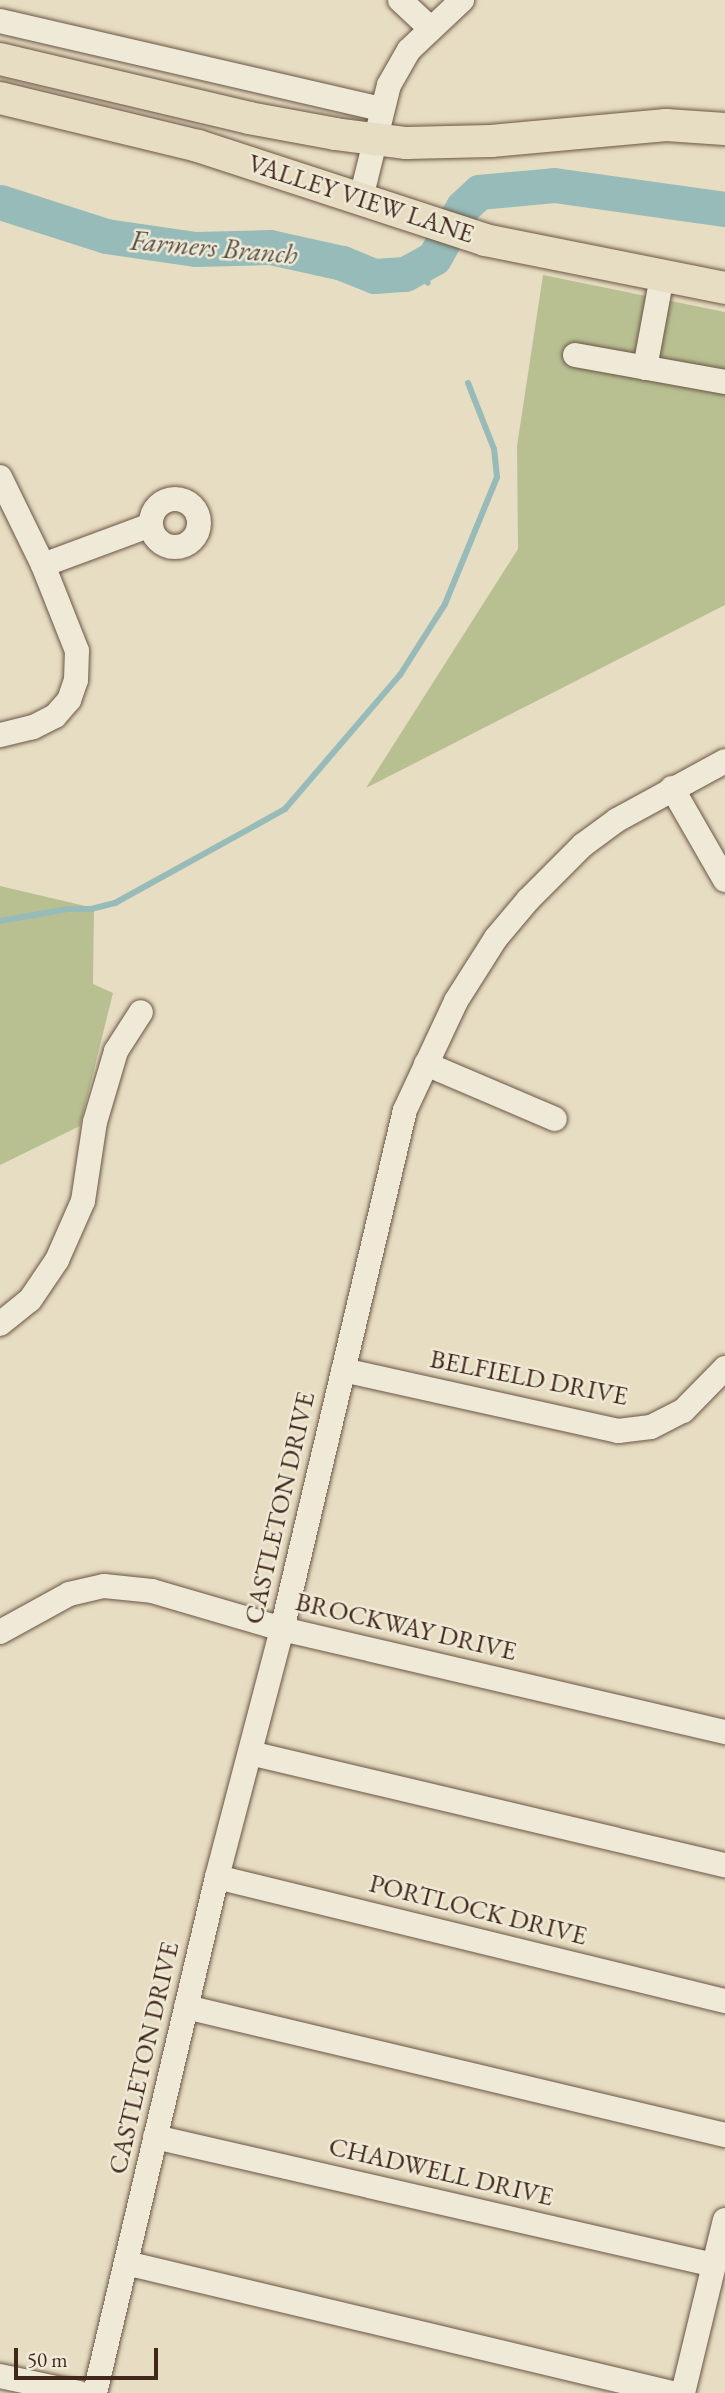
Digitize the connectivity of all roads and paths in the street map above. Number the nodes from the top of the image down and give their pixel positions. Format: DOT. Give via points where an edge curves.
graph roads {
  1 [pos="400,0"];
  2 [pos="462,0"];
  3 [pos="0,21"];
  4 [pos="430,28"];
  5 [pos="0,59"];
  6 [pos="0,98"];
  7 [pos="378,124"];
  8 [pos="725,129"];
  9 [pos="361,198"];
  10 [pos="662,276"];
  11 [pos="725,288"];
  12 [pos="575,355"];
  13 [pos="645,368"];
  14 [pos="725,382"];
  15 [pos="0,477"];
  16 [pos="151,526"];
  17 [pos="43,565"];
  18 [pos="0,735"];
  19 [pos="725,761"];
  20 [pos="672,788"];
  21 [pos="725,880"];
  22 [pos="141,1012"];
  23 [pos="426,1064"];
  24 [pos="555,1119"];
  25 [pos="0,1324"];
  26 [pos="725,1368"];
  27 [pos="343,1370"];
  28 [pos="282,1629"];
  29 [pos="0,1632"];
  30 [pos="725,1732"];
  31 [pos="250,1753"];
  32 [pos="725,1865"];
  33 [pos="217,1877"];
  34 [pos="725,2001"];
  35 [pos="186,2007"];
  36 [pos="725,2135"];
  37 [pos="155,2137"];
  38 [pos="725,2220"];
  39 [pos="126,2263"];
  40 [pos="714,2265"];
  41 [pos="0,2376"];
  42 [pos="79,2393"];
  43 [pos="95,2393"];
  44 [pos="672,2393"];
  45 [pos="683,2393"];
  1 -- 4 [label="street"];
  2 -- 4 [label="street"];
  3 -- 7 [label="street"];
  4 -- 7 [label="street" via="408,50 389,85"];
  5 -- 7 [label="main road, VALLEY VIEW LANE" via="249,118"];
  6 -- 9 [label="main road, VALLEY VIEW LANE" via="198,146"];
  7 -- 8 [label="main road, VALLEY VIEW LANE" via="406,143 491,141 654,125"];
  7 -- 9 [label="street"];
  9 -- 10 [label="main road, VALLEY VIEW LANE" via="485,240"];
  10 -- 11 [label="main road, VALLEY VIEW LANE"];
  10 -- 13 [label="street"];
  12 -- 13 [label="street"];
  13 -- 14 [label="street"];
  15 -- 17 [label="street"];
  16 -- 17 [label="street"];
  17 -- 18 [label="street" via="77,651 76,680 69,700 55,716"];
  19 -- 20 [label="street, CASTLETON DRIVE"];
  20 -- 21 [label="street"];
  20 -- 23 [label="street, CASTLETON DRIVE" via="583,845 528,900 496,938 456,1001"];
  22 -- 25 [label="street" via="116,1051 95,1122 83,1201 58,1260 30,1300"];
  23 -- 24 [label="street"];
  23 -- 27 [label="street, CASTLETON DRIVE" via="405,1110"];
  26 -- 27 [label="street, BELFIELD DRIVE" via="683,1411 651,1427 618,1431"];
  27 -- 28 [label="street, CASTLETON DRIVE"];
  28 -- 29 [label="street, BROCKWAY DRIVE" via="152,1591 104,1586 69,1594"];
  28 -- 30 [label="street, BROCKWAY DRIVE"];
  28 -- 31 [label="street, CASTLETON DRIVE"];
  31 -- 32 [label="street"];
  31 -- 33 [label="street, CASTLETON DRIVE"];
  33 -- 34 [label="street, PORTLOCK DRIVE"];
  33 -- 35 [label="street, CASTLETON DRIVE"];
  35 -- 36 [label="street"];
  35 -- 37 [label="street, CASTLETON DRIVE"];
  37 -- 39 [label="street, CASTLETON DRIVE"];
  37 -- 40 [label="street, CHADWELL DRIVE"];
  38 -- 40 [label="street"];
  39 -- 43 [label="street, CASTLETON DRIVE"];
  39 -- 44 [label="street"];
  40 -- 45 [label="street"];
  41 -- 42 [label="street"];
}
